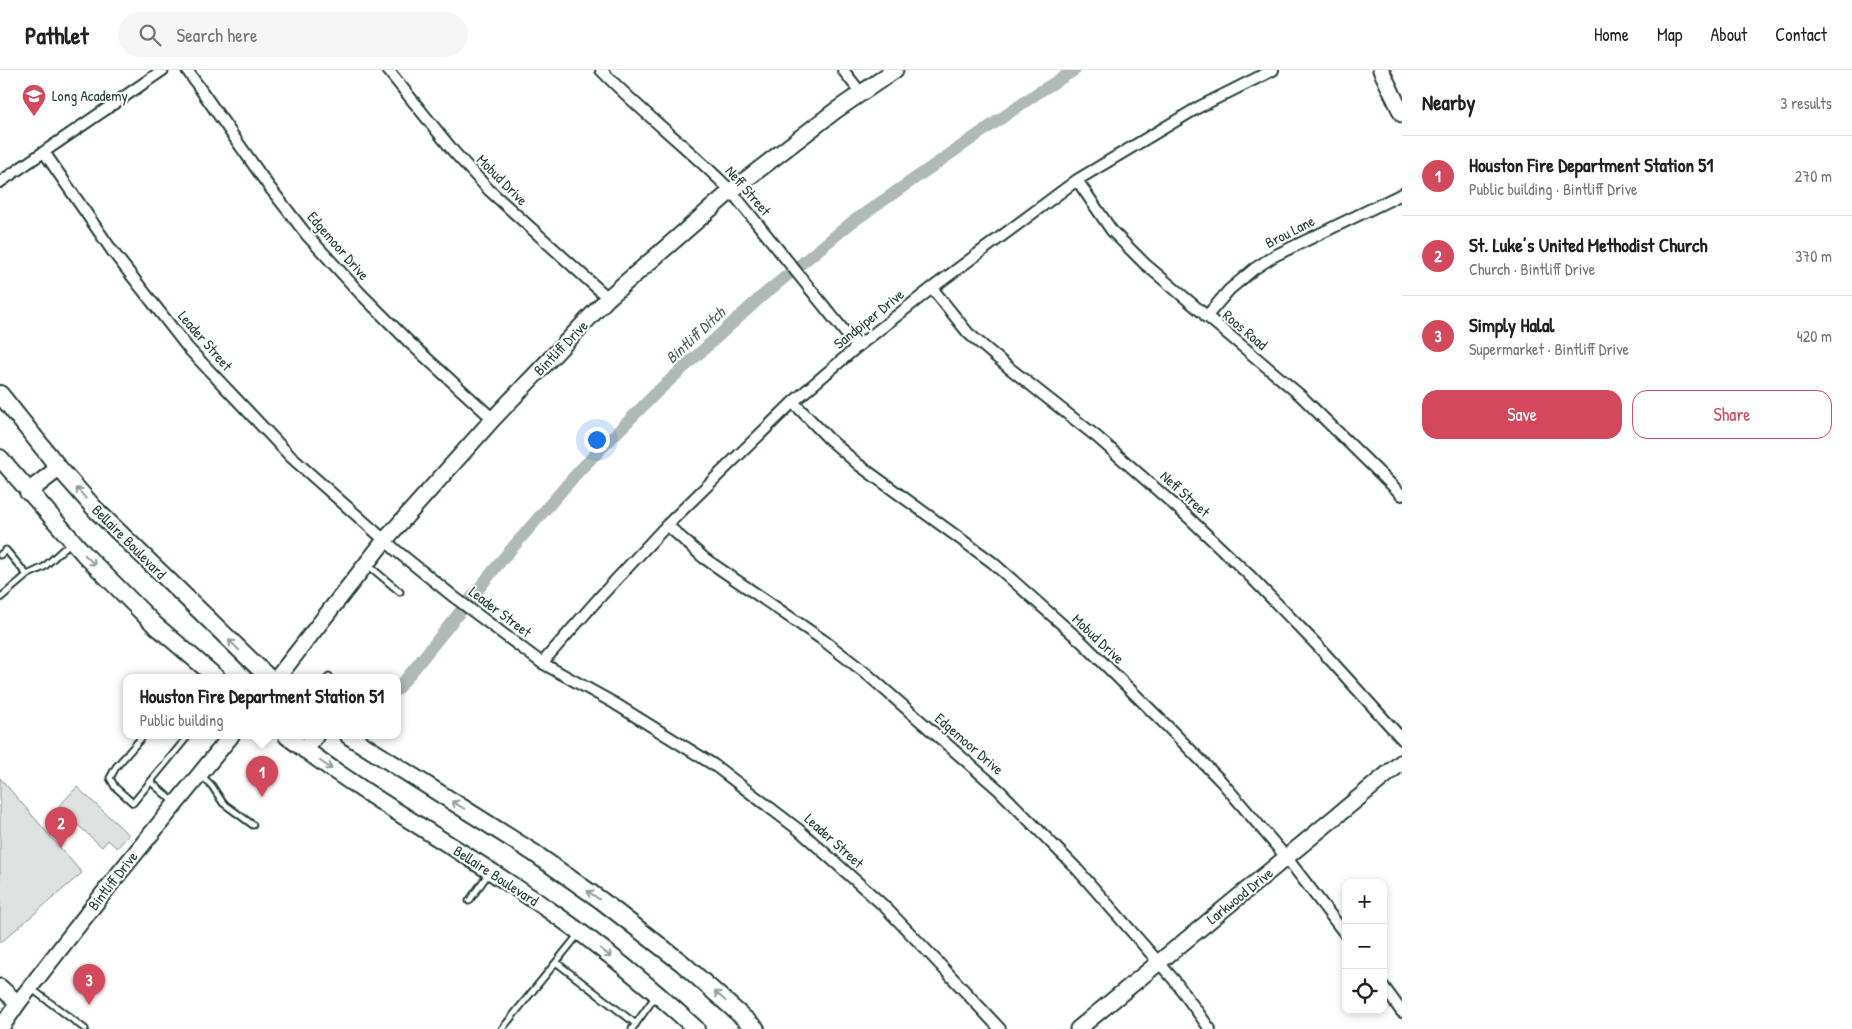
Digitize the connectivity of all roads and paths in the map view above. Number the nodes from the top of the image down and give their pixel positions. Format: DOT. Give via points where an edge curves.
graph roads {
  1 [pos="163,70"];
  2 [pos="187,70"];
  3 [pos="388,70"];
  4 [pos="601,70"];
  5 [pos="843,70"];
  6 [pos="895,70"];
  7 [pos="1273,70"];
  8 [pos="1381,70"];
  9 [pos="862,93"];
  10 [pos="1402,114"];
  11 [pos="44,152"];
  12 [pos="1077,180"];
  13 [pos="0,182"];
  14 [pos="731,190"];
  15 [pos="1402,194"];
  16 [pos="932,288"];
  17 [pos="608,298"];
  18 [pos="1206,317"];
  19 [pos="857,347"];
  20 [pos="0,394"];
  21 [pos="793,402"];
  22 [pos="493,419"];
  23 [pos="0,458"];
  24 [pos="59,468"];
  25 [pos="28,492"];
  26 [pos="1402,495"];
  27 [pos="667,525"];
  28 [pos="384,540"];
  29 [pos="73,541"];
  30 [pos="0,555"];
  31 [pos="366,564"];
  32 [pos="26,575"];
  33 [pos="400,592"];
  34 [pos="0,598"];
  35 [pos="542,663"];
  36 [pos="212,674"];
  37 [pos="265,674"];
  38 [pos="280,674"];
  39 [pos="140,739"];
  40 [pos="186,739"];
  41 [pos="229,739"];
  42 [pos="291,739"];
  43 [pos="313,739"];
  44 [pos="354,739"];
  45 [pos="1402,740"];
  46 [pos="305,750"];
  47 [pos="1402,762"];
  48 [pos="200,774"];
  49 [pos="151,782"];
  50 [pos="176,803"];
  51 [pos="253,825"];
  52 [pos="1286,857"];
  53 [pos="490,872"];
  54 [pos="469,901"];
  55 [pos="1342,930"];
  56 [pos="580,932"];
  57 [pos="557,962"];
  58 [pos="1158,963"];
  59 [pos="0,987"];
  60 [pos="30,987"];
  61 [pos="1387,991"];
  62 [pos="657,993"];
  63 [pos="18,1003"];
  64 [pos="1402,1012"];
  65 [pos="636,1024"];
  66 [pos="0,1029"];
  67 [pos="85,1029"];
  68 [pos="502,1029"];
  69 [pos="632,1029"];
  70 [pos="696,1029"];
  71 [pos="756,1029"];
  72 [pos="1000,1029"];
  73 [pos="1078,1029"];
  74 [pos="1210,1029"];
  1 -- 11 [label="street"];
  2 -- 22 [label="street, Edgemoor Drive" via="266,184 306,234 410,343"];
  3 -- 17 [label="street, Mobud Drive" via="489,190"];
  4 -- 14 [label="street, Neff Street"];
  5 -- 9 [label="street"];
  6 -- 9 [label="street, Bintliff Drive"];
  7 -- 12 [label="street, Sandpiper Drive" via="1199,107"];
  8 -- 10 [label="street"];
  9 -- 14 [label="street, Bintliff Drive"];
  11 -- 13 [label="street"];
  11 -- 28 [label="street, Leader Street" via="113,252 188,348 291,457"];
  12 -- 16 [label="street, Sandpiper Drive"];
  12 -- 18 [label="street, Roos Road" via="1112,231"];
  14 -- 17 [label="street, Bintliff Drive"];
  14 -- 19 [label="street, Neff Street"];
  15 -- 18 [label="street, Brou Lane" via="1274,256 1229,290"];
  16 -- 19 [label="street, Sandpiper Drive"];
  16 -- 45 [label="street, Neff Street" via="968,332 1097,437 1250,575"];
  17 -- 22 [label="street, Bintliff Drive"];
  18 -- 26 [label="street, Roos Road" via="1300,395"];
  19 -- 21 [label="street, Sandpiper Drive"];
  20 -- 24 [label="main road, Bellaire Boulevard"];
  21 -- 27 [label="street, Sandpiper Drive"];
  21 -- 52 [label="street, Mobud Drive" via="859,466 992,562 1083,643 1221,781"];
  22 -- 28 [label="street, Bintliff Drive"];
  23 -- 25 [label="main road"];
  24 -- 25 [label="main road"];
  37 -- 24 [label="main road, Bellaire Boulevard, one-way" via="128,541"];
  25 -- 29 [label="main road"];
  27 -- 35 [label="street, Sandpiper Drive"];
  27 -- 58 [label="street, Edgemoor Drive" via="704,558 867,674 992,784 1076,868"];
  28 -- 31 [label="street, Bintliff Drive"];
  28 -- 35 [label="street, Leader Street"];
  29 -- 32 [label="lane" via="44,567"];
  29 -- 36 [label="main road, one-way" via="154,624"];
  30 -- 32 [label="lane" via="6,550"];
  31 -- 33 [label="lane"];
  31 -- 38 [label="street, Bintliff Drive"];
  32 -- 34 [label="lane"];
  35 -- 72 [label="street, Leader Street" via="714,765 799,830 884,906"];
  39 -- 49 [label="lane" via="110,778 133,803"];
  40 -- 49 [label="lane"];
  41 -- 48 [label="street, Bintliff Drive"];
  42 -- 46 [label="main road, Bellaire Boulevard"];
  43 -- 46 [label="main road"];
  71 -- 44 [label="main road, one-way" via="682,964 602,901 534,853"];
  46 -- 53 [label="main road, Bellaire Boulevard, one-way"];
  47 -- 52 [label="street, Larkwood Drive"];
  48 -- 50 [label="street, Bintliff Drive"];
  48 -- 51 [label="lane" via="223,803"];
  49 -- 50 [label="lane"];
  50 -- 60 [label="street, Bintliff Drive"];
  52 -- 55 [label="street, Mobud Drive"];
  52 -- 58 [label="street, Larkwood Drive"];
  53 -- 54 [label="lane"];
  53 -- 56 [label="main road, Bellaire Boulevard"];
  56 -- 57 [label="lane"];
  56 -- 62 [label="main road, Bellaire Boulevard, one-way"];
  57 -- 65 [label="lane"];
  57 -- 68 [label="lane"];
  58 -- 73 [label="street, Larkwood Drive"];
  58 -- 74 [label="street, Edgemoor Drive"];
  59 -- 63 [label="street"];
  60 -- 63 [label="street, Bintliff Drive"];
  60 -- 67 [label="lane"];
  61 -- 64 [label="street"];
  62 -- 65 [label="lane"];
  62 -- 70 [label="main road, Bellaire Boulevard"];
  63 -- 66 [label="street, Bintliff Drive"];
  65 -- 69 [label="lane"];
}
